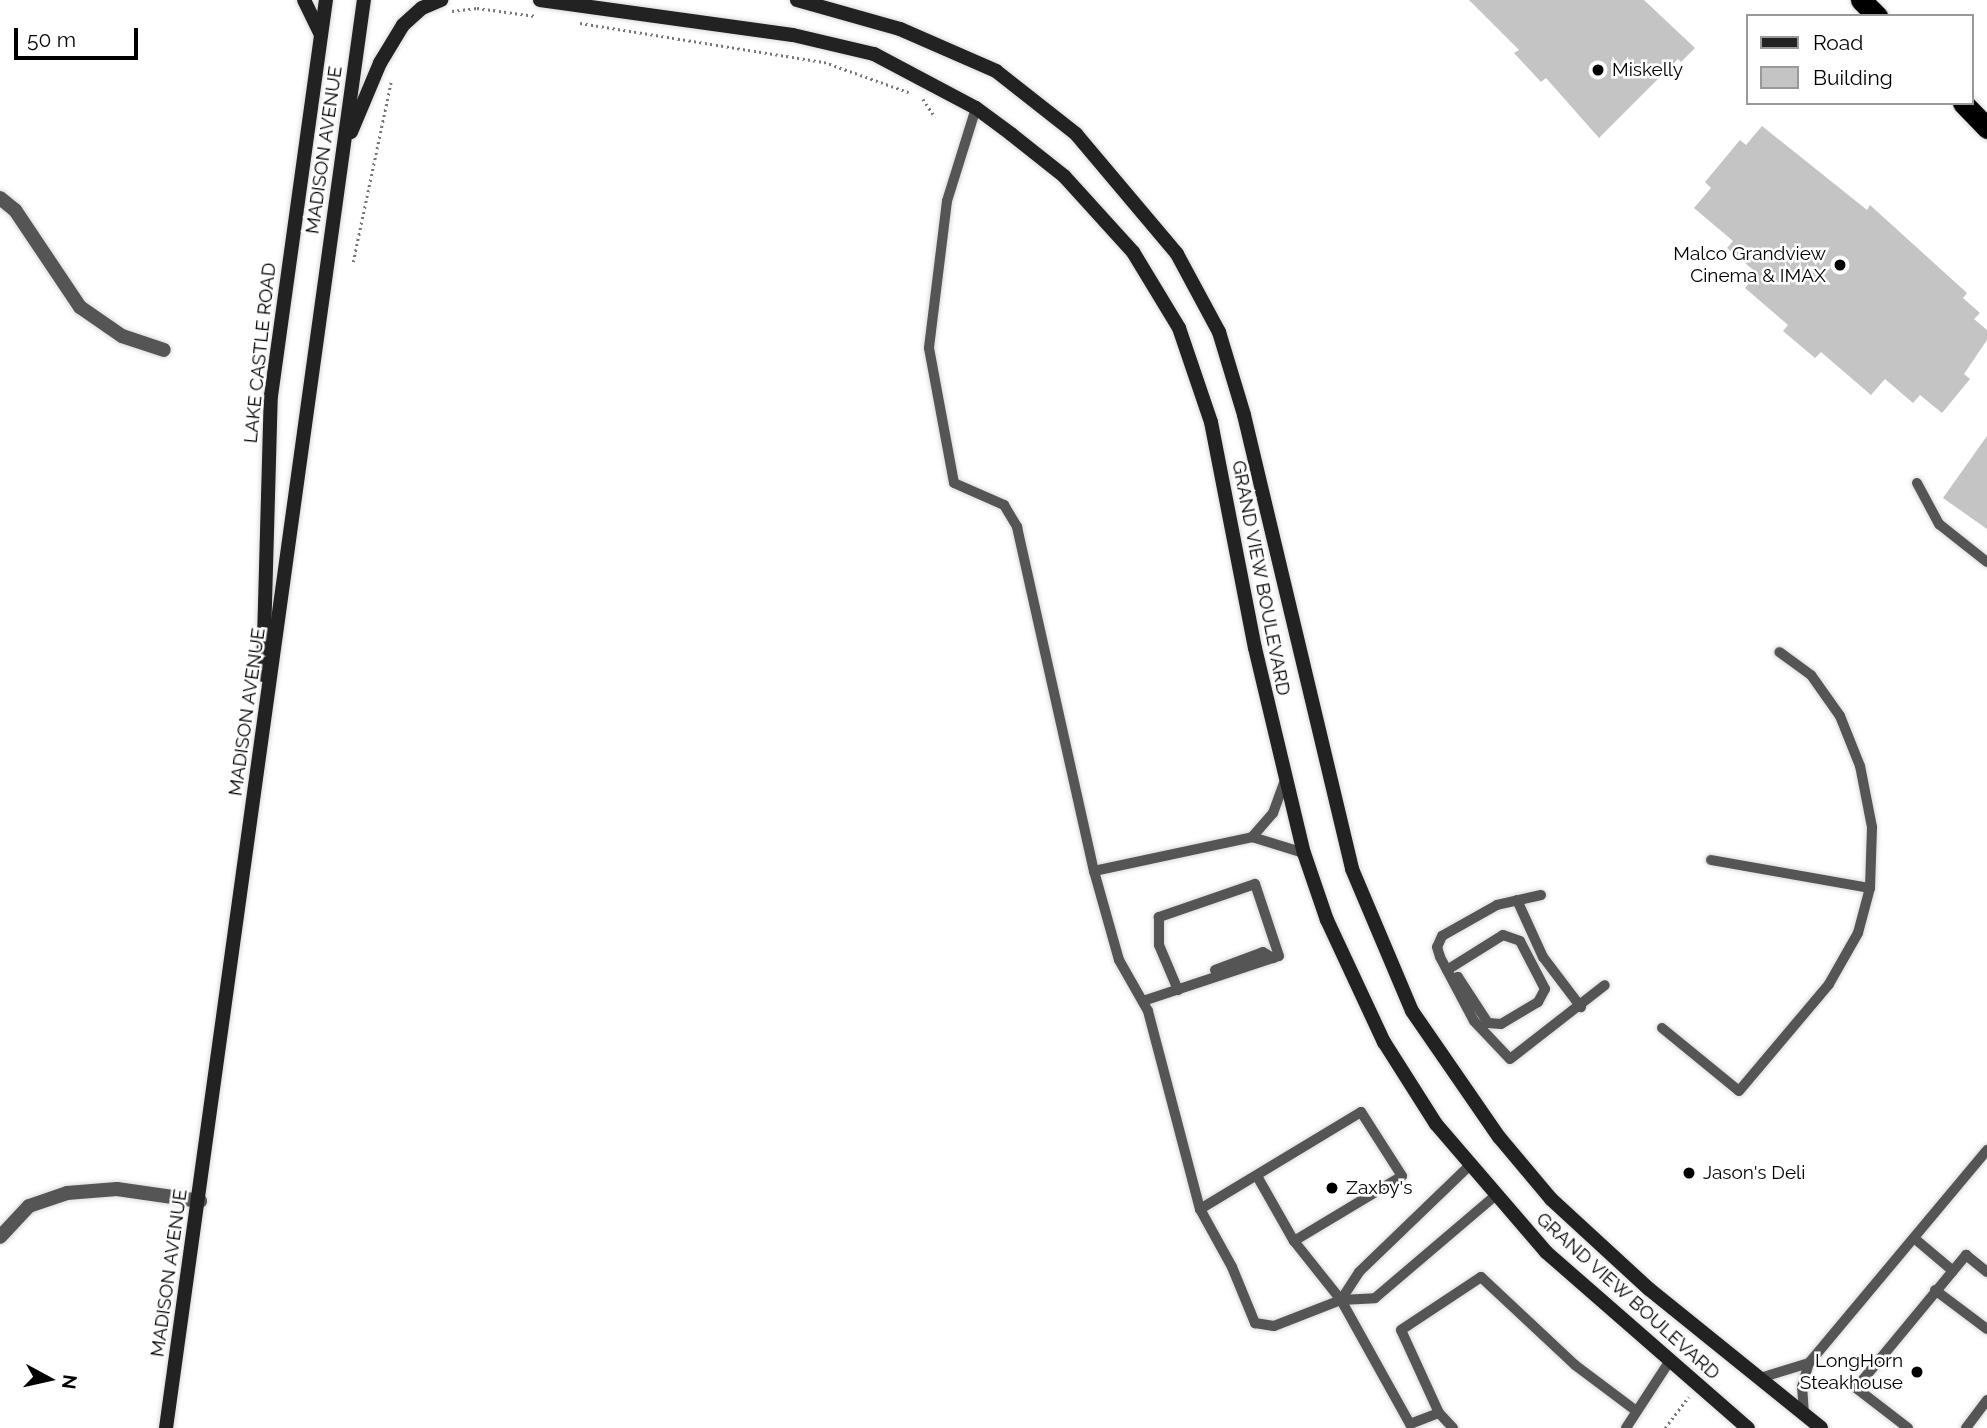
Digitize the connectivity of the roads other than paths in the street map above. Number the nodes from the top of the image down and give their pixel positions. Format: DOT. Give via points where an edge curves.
graph roads {
  1 [pos="304,0"];
  2 [pos="326,0"];
  3 [pos="364,0"];
  4 [pos="441,0"];
  5 [pos="540,0"];
  6 [pos="797,0"];
  7 [pos="1861,0"];
  8 [pos="1875,14"];
  9 [pos="321,34"];
  10 [pos="1964,105"];
  11 [pos="976,108"];
  12 [pos="1987,128"];
  13 [pos="343,149"];
  14 [pos="0,198"];
  15 [pos="164,350"];
  16 [pos="1917,483"];
  17 [pos="1987,562"];
  18 [pos="1780,652"];
  19 [pos="260,754"];
  20 [pos="1284,783"];
  21 [pos="1252,836"];
  22 [pos="1304,853"];
  23 [pos="1711,860"];
  24 [pos="1094,871"];
  25 [pos="1870,888"];
  26 [pos="1541,895"];
  27 [pos="1517,900"];
  28 [pos="1449,974"];
  29 [pos="1605,985"];
  30 [pos="1178,990"];
  31 [pos="1143,1001"];
  32 [pos="1581,1007"];
  33 [pos="1662,1028"];
  34 [pos="1987,1150"];
  35 [pos="1470,1165"];
  36 [pos="1257,1176"];
  37 [pos="1495,1196"];
  38 [pos="200,1201"];
  39 [pos="1200,1209"];
  40 [pos="0,1237"];
  41 [pos="1914,1238"];
  42 [pos="1294,1241"];
  43 [pos="1952,1271"];
  44 [pos="1987,1272"];
  45 [pos="1935,1290"];
  46 [pos="1341,1300"];
  47 [pos="1987,1329"];
  48 [pos="1669,1362"];
  49 [pos="1809,1363"];
  50 [pos="1760,1378"];
  51 [pos="1987,1400"];
  52 [pos="1635,1410"];
  53 [pos="1439,1413"];
  54 [pos="1804,1414"];
  55 [pos="166,1428"];
  56 [pos="1453,1428"];
  57 [pos="1626,1428"];
  58 [pos="1748,1428"];
  59 [pos="1821,1428"];
  60 [pos="1908,1428"];
  61 [pos="1966,1428"];
  1 -- 9 [label="main road"];
  2 -- 9 [label="main road, LAKE CASTLE ROAD"];
  3 -- 13 [label="main road, MADISON AVENUE"];
  4 -- 13 [label="main road" via="422,8 403,25 380,63"];
  5 -- 11 [label="main road, GRAND VIEW BOULEVARD" via="793,35 874,54"];
  6 -- 50 [label="main road, GRAND VIEW BOULEVARD" via="900,29 996,71 1076,134 1177,254 1219,332 1244,415 1352,869 1412,1011 1499,1137 1551,1199 1649,1289"];
  7 -- 8 [label="highway"];
  9 -- 19 [label="main road, LAKE CASTLE ROAD" via="271,396"];
  10 -- 12 [label="highway"];
  11 -- 20 [label="main road, GRAND VIEW BOULEVARD" via="1072,186 1133,252 1179,328 1211,422"];
  11 -- 24 [label="lane" via="947,201 929,348 954,483 1004,505 1017,527"];
  13 -- 19 [label="main road, MADISON AVENUE"];
  14 -- 15 [label="street" via="15,210 80,307 122,336"];
  16 -- 17 [label="lane" via="1939,524"];
  18 -- 25 [label="lane" via="1811,675 1833,706 1860,766 1872,827"];
  19 -- 38 [label="main road, MADISON AVENUE"];
  20 -- 21 [label="lane" via="1273,813"];
  20 -- 22 [label="main road, GRAND VIEW BOULEVARD"];
  21 -- 22 [label="lane"];
  21 -- 24 [label="lane"];
  22 -- 35 [label="main road, GRAND VIEW BOULEVARD" via="1326,920 1384,1042 1436,1124"];
  23 -- 25 [label="lane"];
  24 -- 31 [label="lane" via="1119,960"];
  25 -- 33 [label="lane" via="1858,933 1829,984 1739,1091"];
  26 -- 27 [label="lane"];
  27 -- 28 [label="lane" via="1497,905 1442,936 1437,947"];
  27 -- 32 [label="lane" via="1543,957"];
  28 -- 28 [label="lane" via="1458,977 1488,1023 1501,1024 1538,1002 1545,989 1520,941 1503,935"];
  28 -- 32 [label="lane" via="1474,1021 1510,1059"];
  29 -- 32 [label="lane"];
  30 -- 30 [label="lane" via="1279,956 1255,884 1159,917 1159,945"];
  30 -- 31 [label="lane"];
  31 -- 39 [label="lane"];
  34 -- 41 [label="lane"];
  35 -- 37 [label="main road, GRAND VIEW BOULEVARD"];
  35 -- 46 [label="lane" via="1359,1272"];
  36 -- 39 [label="lane"];
  36 -- 42 [label="lane"];
  36 -- 42 [label="lane" via="1361,1112 1402,1176"];
  37 -- 46 [label="lane" via="1375,1298"];
  37 -- 48 [label="main road, GRAND VIEW BOULEVARD" via="1545,1252"];
  38 -- 40 [label="street" via="117,1189 67,1193 29,1206"];
  38 -- 55 [label="main road, MADISON AVENUE"];
  39 -- 46 [label="lane" via="1232,1267 1255,1323 1274,1326"];
  41 -- 43 [label="lane"];
  41 -- 49 [label="lane"];
  42 -- 46 [label="lane"];
  43 -- 44 [label="lane" via="1966,1255"];
  43 -- 45 [label="lane"];
  45 -- 47 [label="lane"];
  45 -- 60 [label="lane" via="1856,1388"];
  46 -- 53 [label="lane" via="1410,1424"];
  48 -- 52 [label="lane"];
  48 -- 58 [label="main road, GRAND VIEW BOULEVARD"];
  49 -- 50 [label="lane"];
  49 -- 54 [label="lane" via="1802,1387"];
  50 -- 54 [label="main road, GRAND VIEW BOULEVARD"];
  51 -- 61 [label="lane"];
  52 -- 53 [label="lane" via="1575,1364 1481,1277 1401,1330"];
  52 -- 57 [label="lane"];
  53 -- 56 [label="lane"];
  54 -- 59 [label="main road, GRAND VIEW BOULEVARD"];
}
